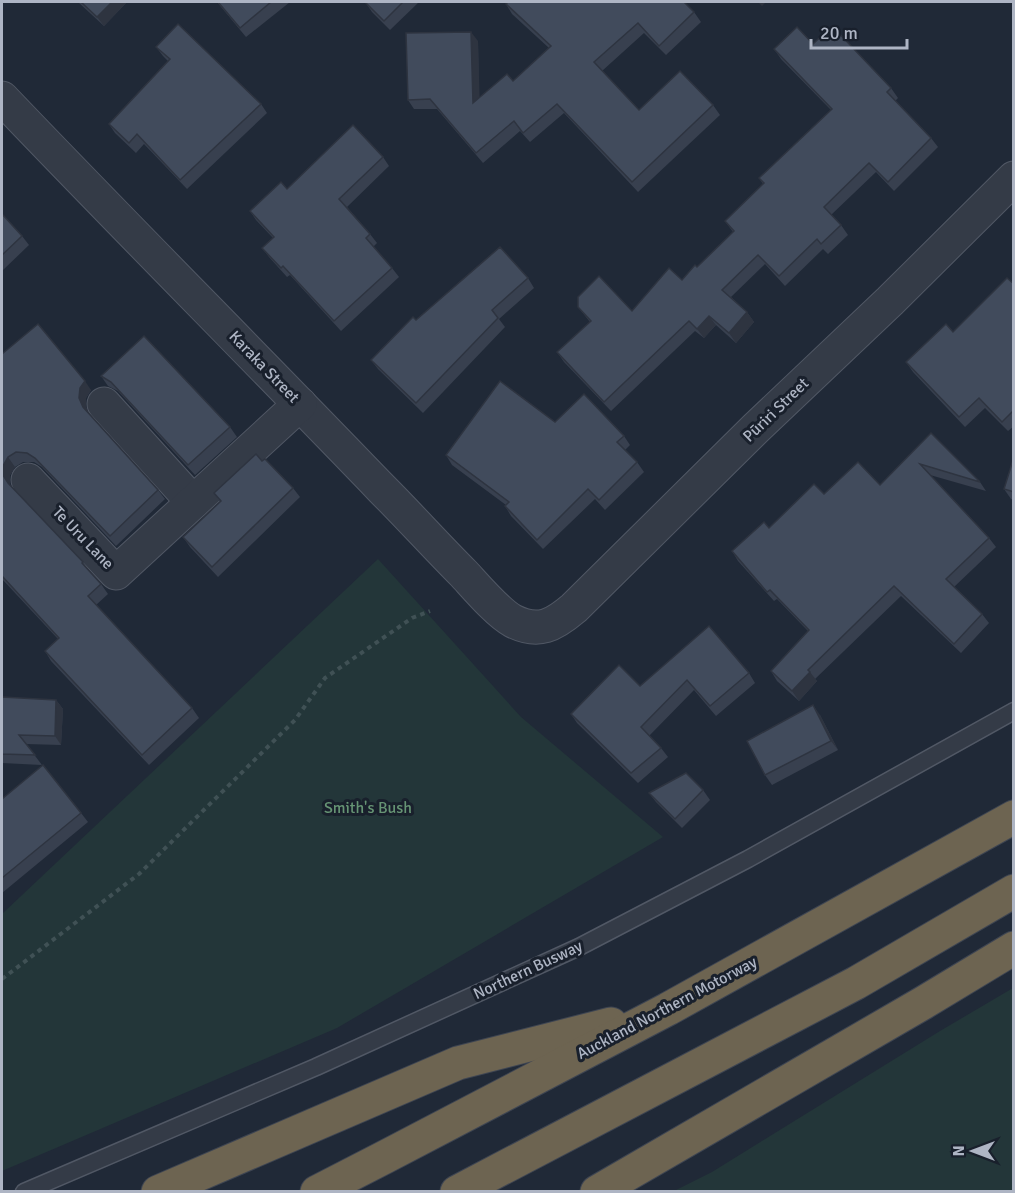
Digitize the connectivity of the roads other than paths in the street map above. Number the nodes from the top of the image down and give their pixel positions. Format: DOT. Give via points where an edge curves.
graph roads {
  1 [pos="2,98"];
  2 [pos="1012,184"];
  3 [pos="104,404"];
  4 [pos="300,404"];
  5 [pos="28,480"];
  6 [pos="193,502"];
  7 [pos="531,628"];
  8 [pos="1014,711"];
  9 [pos="1014,817"];
  10 [pos="1014,891"];
  11 [pos="1014,948"];
  12 [pos="668,1009"];
  13 [pos="24,1191"];
  14 [pos="158,1191"];
  15 [pos="317,1191"];
  16 [pos="458,1191"];
  17 [pos="597,1191"];
  1 -- 4 [label="street, Karaka Street"];
  2 -- 7 [label="street, Pūriri Street" via="574,608 549,626"];
  3 -- 6 [label="street"];
  4 -- 6 [label="street, Te Uru Lane"];
  4 -- 7 [label="street, Karaka Street" via="478,589 508,618"];
  5 -- 6 [label="street, Te Uru Lane" via="116,573"];
  8 -- 13 [label="lane, Northern Busway" via="748,859 579,947 316,1067"];
  9 -- 12 [label="highway, Auckland Northern Motorway"];
  10 -- 16 [label="highway" via="856,983"];
  11 -- 17 [label="highway"];
  12 -- 14 [label="highway" via="458,1064"];
  12 -- 15 [label="highway, Auckland Northern Motorway"];
}
